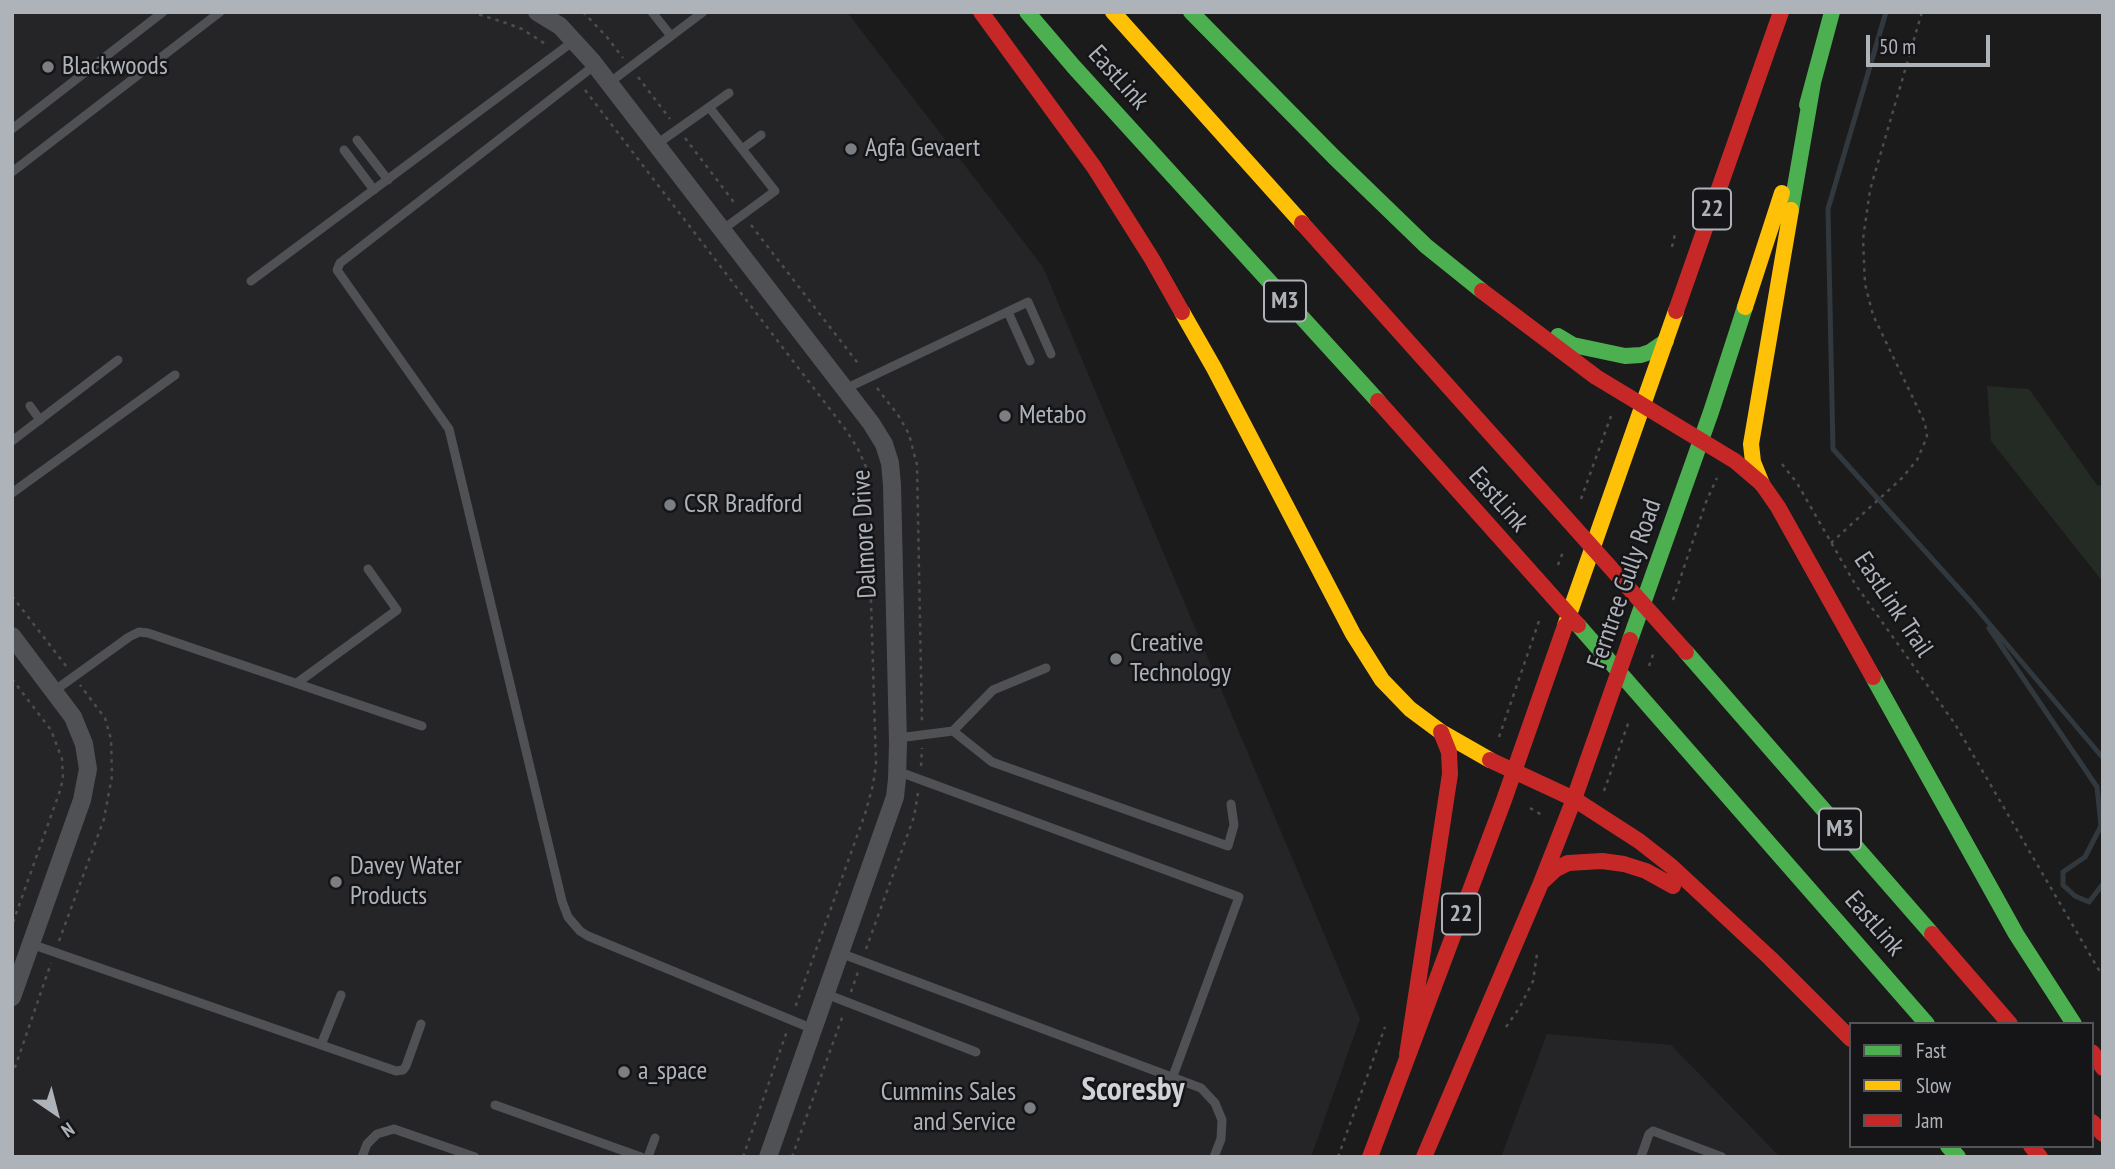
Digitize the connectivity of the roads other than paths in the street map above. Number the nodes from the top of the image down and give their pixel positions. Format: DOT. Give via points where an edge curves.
graph roads {
  1 [pos="163,12"];
  2 [pos="220,12"];
  3 [pos="537,12"];
  4 [pos="652,12"];
  5 [pos="703,12"];
  6 [pos="981,12"];
  7 [pos="1027,12"];
  8 [pos="1113,12"];
  9 [pos="1191,12"];
  10 [pos="1781,12"];
  11 [pos="1832,12"];
  12 [pos="671,36"];
  13 [pos="575,40"];
  14 [pos="595,65"];
  15 [pos="609,83"];
  16 [pos="1813,83"];
  17 [pos="729,93"];
  18 [pos="709,107"];
  19 [pos="12,129"];
  20 [pos="761,135"];
  21 [pos="357,140"];
  22 [pos="657,144"];
  23 [pos="742,149"];
  24 [pos="344,150"];
  25 [pos="12,173"];
  26 [pos="388,180"];
  27 [pos="374,190"];
  28 [pos="722,230"];
  29 [pos="251,281"];
  30 [pos="1473,282"];
  31 [pos="1008,312"];
  32 [pos="1666,341"];
  33 [pos="1051,354"];
  34 [pos="118,360"];
  35 [pos="1030,362"];
  36 [pos="175,376"];
  37 [pos="845,389"];
  38 [pos="1644,405"];
  39 [pos="30,406"];
  40 [pos="40,420"];
  41 [pos="12,441"];
  42 [pos="1701,441"];
  43 [pos="1762,484"];
  44 [pos="12,493"];
  45 [pos="368,569"];
  46 [pos="12,636"];
  47 [pos="1046,668"];
  48 [pos="297,683"];
  49 [pos="54,691"];
  50 [pos="422,726"];
  51 [pos="953,731"];
  52 [pos="1441,732"];
  53 [pos="898,738"];
  54 [pos="897,771"];
  55 [pos="1514,772"];
  56 [pos="1574,799"];
  57 [pos="1231,804"];
  58 [pos="1541,883"];
  59 [pos="1732,923"];
  60 [pos="31,944"];
  61 [pos="840,953"];
  62 [pos="825,994"];
  63 [pos="341,995"];
  64 [pos="12,997"];
  65 [pos="1925,1022"];
  66 [pos="2008,1022"];
  67 [pos="2073,1022"];
  68 [pos="421,1024"];
  69 [pos="813,1029"];
  70 [pos="1849,1037"];
  71 [pos="321,1045"];
  72 [pos="976,1052"];
  73 [pos="1407,1055"];
  74 [pos="1173,1076"];
  75 [pos="495,1105"];
  76 [pos="655,1138"];
  77 [pos="362,1157"];
  78 [pos="475,1157"];
  79 [pos="640,1157"];
  80 [pos="648,1157"];
  81 [pos="768,1157"];
  82 [pos="1214,1157"];
  83 [pos="1370,1157"];
  84 [pos="1424,1157"];
  85 [pos="1641,1157"];
  86 [pos="1722,1157"];
  1 -- 19 [label="lane"];
  2 -- 25 [label="lane"];
  3 -- 13 [label="street, Dalmore Drive"];
  4 -- 12 [label="lane"];
  5 -- 12 [label="lane"];
  6 -- 52 [label="main road" via="1087,158 1152,259 1363,653 1395,695"];
  7 -- 65 [label="main road, EastLink / M3" via="1647,703"];
  8 -- 66 [label="main road, EastLink / M3" via="1403,338 1574,514 1671,635"];
  9 -- 30 [label="main road" via="1390,212"];
  10 -- 32 [label="main road, Ferntree Gully Road / 22"];
  11 -- 16 [label="main road, Ferntree Gully Road / 22"];
  12 -- 15 [label="lane"];
  13 -- 14 [label="street, Dalmore Drive"];
  13 -- 26 [label="lane"];
  14 -- 15 [label="street, Dalmore Drive"];
  14 -- 69 [label="lane" via="340,263 337,270 449,429 568,917 588,936"];
  15 -- 22 [label="street, Dalmore Drive"];
  16 -- 42 [label="main road, Ferntree Gully Road / 22" via="1794,157"];
  16 -- 43 [label="main road" via="1751,444"];
  17 -- 18 [label="lane"];
  18 -- 22 [label="lane"];
  18 -- 23 [label="lane"];
  20 -- 23 [label="lane"];
  21 -- 26 [label="lane"];
  22 -- 28 [label="street, Dalmore Drive"];
  23 -- 28 [label="lane" via="775,191"];
  24 -- 27 [label="lane"];
  26 -- 27 [label="lane"];
  27 -- 29 [label="lane"];
  28 -- 37 [label="street, Dalmore Drive"];
  30 -- 32 [label="main road" via="1583,348 1641,355"];
  30 -- 38 [label="main road" via="1565,355"];
  31 -- 33 [label="lane" via="1028,302"];
  31 -- 35 [label="lane"];
  31 -- 37 [label="lane"];
  32 -- 38 [label="main road, Ferntree Gully Road / 22"];
  34 -- 40 [label="lane"];
  36 -- 44 [label="lane"];
  37 -- 53 [label="street, Dalmore Drive" via="878,433 890,463"];
  38 -- 42 [label="main road"];
  38 -- 55 [label="main road, Ferntree Gully Road / 22"];
  39 -- 40 [label="lane"];
  40 -- 41 [label="lane"];
  42 -- 43 [label="main road"];
  42 -- 56 [label="main road, Ferntree Gully Road / 22"];
  43 -- 67 [label="main road" via="2009,923"];
  45 -- 48 [label="lane" via="397,610"];
  46 -- 49 [label="street"];
  47 -- 51 [label="lane" via="993,690"];
  48 -- 49 [label="lane" via="139,632"];
  48 -- 50 [label="lane"];
  49 -- 60 [label="street" via="78,728 88,769 82,800"];
  51 -- 53 [label="lane"];
  51 -- 57 [label="lane" via="992,762 1228,846 1234,825"];
  52 -- 55 [label="main road"];
  52 -- 73 [label="main road" via="1449,752 1450,774"];
  53 -- 54 [label="street, Dalmore Drive"];
  54 -- 61 [label="street, Dalmore Drive" via="895,797"];
  54 -- 74 [label="lane" via="1239,897"];
  55 -- 56 [label="main road"];
  55 -- 73 [label="main road, Ferntree Gully Road / 22"];
  56 -- 58 [label="main road, Ferntree Gully Road / 22"];
  56 -- 59 [label="main road" via="1650,849"];
  58 -- 59 [label="main road" via="1576,861 1624,864 1646,871"];
  58 -- 84 [label="main road, Ferntree Gully Road / 22"];
  59 -- 70 [label="main road"];
  60 -- 64 [label="street"];
  60 -- 71 [label="lane"];
  61 -- 62 [label="street, Dalmore Drive"];
  61 -- 74 [label="lane"];
  62 -- 69 [label="street, Dalmore Drive"];
  62 -- 72 [label="lane"];
  63 -- 71 [label="lane"];
  68 -- 71 [label="lane" via="400,1071"];
  69 -- 81 [label="street, Dalmore Drive"];
  73 -- 83 [label="main road, Ferntree Gully Road / 22"];
  74 -- 82 [label="lane" via="1201,1088 1214,1103 1223,1129"];
  75 -- 79 [label="lane"];
  76 -- 80 [label="lane"];
  77 -- 78 [label="lane" via="371,1139 394,1129"];
  85 -- 86 [label="lane" via="1653,1131"];
}
